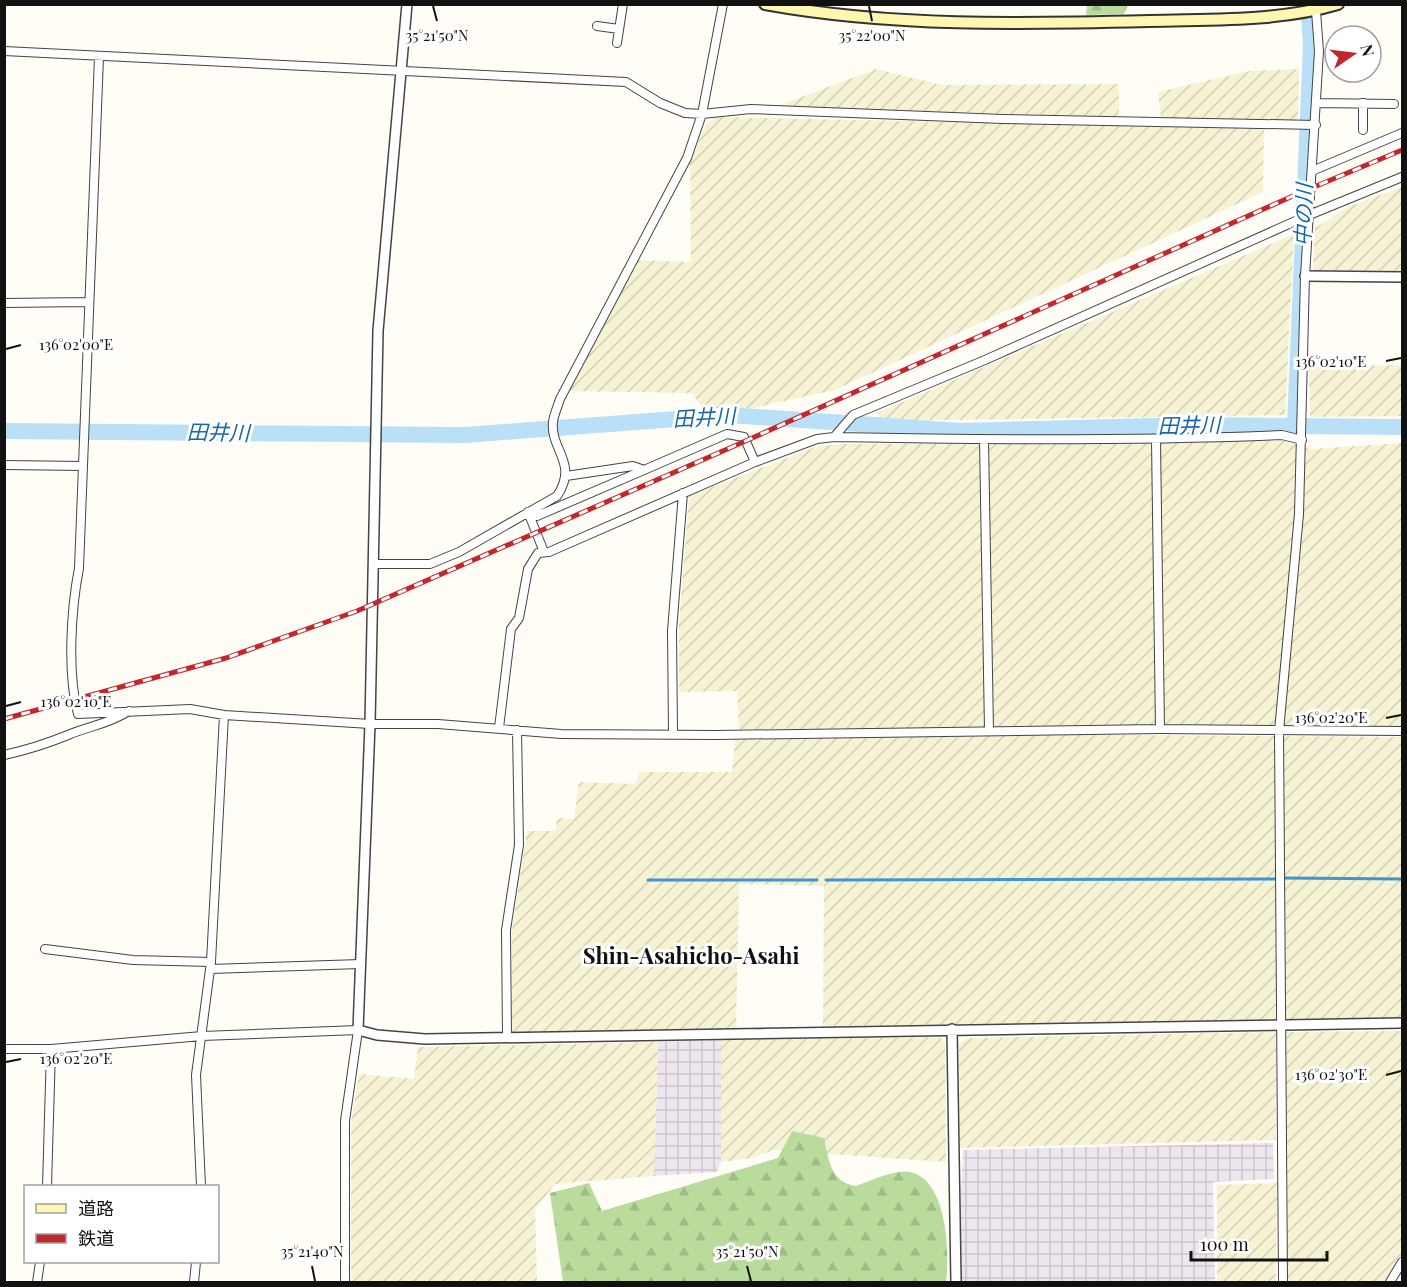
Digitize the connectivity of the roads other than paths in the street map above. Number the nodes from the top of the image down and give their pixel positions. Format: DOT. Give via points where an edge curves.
graph roads {
  1 [pos="407,4"];
  2 [pos="623,4"];
  3 [pos="723,4"];
  4 [pos="765,4"];
  5 [pos="1338,4"];
  6 [pos="1312,12"];
  7 [pos="597,26"];
  8 [pos="619,29"];
  9 [pos="617,43"];
  10 [pos="4,51"];
  11 [pos="99,57"];
  12 [pos="402,73"];
  13 [pos="1317,103"];
  14 [pos="1363,104"];
  15 [pos="1394,104"];
  16 [pos="702,114"];
  17 [pos="1316,125"];
  18 [pos="1363,130"];
  19 [pos="1402,133"];
  20 [pos="1312,171"];
  21 [pos="1402,177"];
  22 [pos="1309,215"];
  23 [pos="1305,276"];
  24 [pos="1402,277"];
  25 [pos="88,302"];
  26 [pos="4,303"];
  27 [pos="836,434"];
  28 [pos="984,440"];
  29 [pos="1156,440"];
  30 [pos="1302,440"];
  31 [pos="755,462"];
  32 [pos="4,465"];
  33 [pos="83,466"];
  34 [pos="644,470"];
  35 [pos="566,476"];
  36 [pos="683,493"];
  37 [pos="528,512"];
  38 [pos="544,552"];
  39 [pos="374,564"];
  40 [pos="130,710"];
  41 [pos="224,715"];
  42 [pos="370,724"];
  43 [pos="499,728"];
  44 [pos="1160,729"];
  45 [pos="517,730"];
  46 [pos="989,730"];
  47 [pos="1279,731"];
  48 [pos="1402,731"];
  49 [pos="673,733"];
  50 [pos="4,755"];
  51 [pos="45,949"];
  52 [pos="360,964"];
  53 [pos="210,965"];
  54 [pos="1402,1023"];
  55 [pos="1282,1024"];
  56 [pos="952,1029"];
  57 [pos="358,1030"];
  58 [pos="202,1036"];
  59 [pos="507,1038"];
  60 [pos="51,1048"];
  61 [pos="4,1049"];
  62 [pos="47,1185"];
  63 [pos="201,1185"];
  64 [pos="1402,1262"];
  65 [pos="40,1263"];
  66 [pos="196,1263"];
  67 [pos="37,1282"];
  68 [pos="194,1282"];
  69 [pos="345,1282"];
  70 [pos="956,1282"];
  71 [pos="1283,1282"];
  72 [pos="1390,1282"];
  1 -- 12 [label="street"];
  2 -- 8 [label="street"];
  3 -- 16 [label="street"];
  4 -- 6 [label="main road" via="856,18 1004,23 1198,20"];
  5 -- 6 [label="main road"];
  6 -- 13 [label="street" via="1319,51"];
  7 -- 8 [label="street"];
  8 -- 9 [label="street"];
  10 -- 11 [label="street"];
  11 -- 12 [label="street"];
  11 -- 25 [label="street"];
  12 -- 16 [label="street" via="626,82 660,103 685,113"];
  12 -- 39 [label="street" via="378,331"];
  13 -- 14 [label="street"];
  13 -- 17 [label="street"];
  14 -- 15 [label="street"];
  14 -- 18 [label="street"];
  16 -- 17 [label="street" via="751,108 1003,119"];
  16 -- 35 [label="street" via="687,158 560,399 553,424"];
  17 -- 20 [label="street"];
  19 -- 20 [label="street"];
  20 -- 22 [label="street"];
  21 -- 22 [label="street"];
  22 -- 23 [label="street"];
  22 -- 27 [label="street" via="853,415"];
  23 -- 24 [label="street"];
  23 -- 30 [label="street"];
  25 -- 26 [label="street"];
  25 -- 33 [label="street"];
  27 -- 28 [label="street"];
  27 -- 31 [label="street"];
  28 -- 29 [label="street"];
  28 -- 46 [label="street"];
  29 -- 30 [label="street" via="1282,435"];
  29 -- 44 [label="street"];
  30 -- 47 [label="street"];
  31 -- 34 [label="street" via="744,437 727,434"];
  31 -- 36 [label="street"];
  32 -- 33 [label="street"];
  33 -- 40 [label="street" via="73,695 78,714"];
  34 -- 35 [label="street" via="633,466"];
  34 -- 37 [label="street" via="537,516"];
  35 -- 37 [label="street" via="557,496"];
  36 -- 38 [label="street"];
  36 -- 49 [label="street" via="672,631"];
  37 -- 38 [label="street"];
  37 -- 39 [label="street" via="430,564"];
  38 -- 43 [label="street" via="538,553 528,569 519,618 511,629"];
  39 -- 42 [label="street"];
  40 -- 41 [label="street" via="190,709"];
  40 -- 50 [label="street" via="111,722 46,746"];
  41 -- 42 [label="street"];
  41 -- 53 [label="street"];
  42 -- 43 [label="street"];
  42 -- 52 [label="street"];
  43 -- 45 [label="street"];
  44 -- 46 [label="street"];
  44 -- 47 [label="street"];
  45 -- 49 [label="street" via="561,734"];
  45 -- 59 [label="street" via="519,845 506,930"];
  46 -- 49 [label="street"];
  47 -- 48 [label="street"];
  47 -- 55 [label="street"];
  51 -- 53 [label="street"];
  52 -- 53 [label="street"];
  52 -- 57 [label="street"];
  53 -- 58 [label="street"];
  54 -- 55 [label="street"];
  55 -- 56 [label="street"];
  55 -- 71 [label="street"];
  56 -- 59 [label="street"];
  56 -- 70 [label="street"];
  57 -- 58 [label="street"];
  57 -- 59 [label="street" via="424,1039"];
  57 -- 69 [label="street" via="345,1121"];
  58 -- 60 [label="street"];
  58 -- 63 [label="street" via="196,1076"];
  60 -- 61 [label="street"];
  60 -- 62 [label="street"];
  64 -- 72 [label="street"];
  65 -- 67 [label="street"];
  66 -- 68 [label="street"];
}
